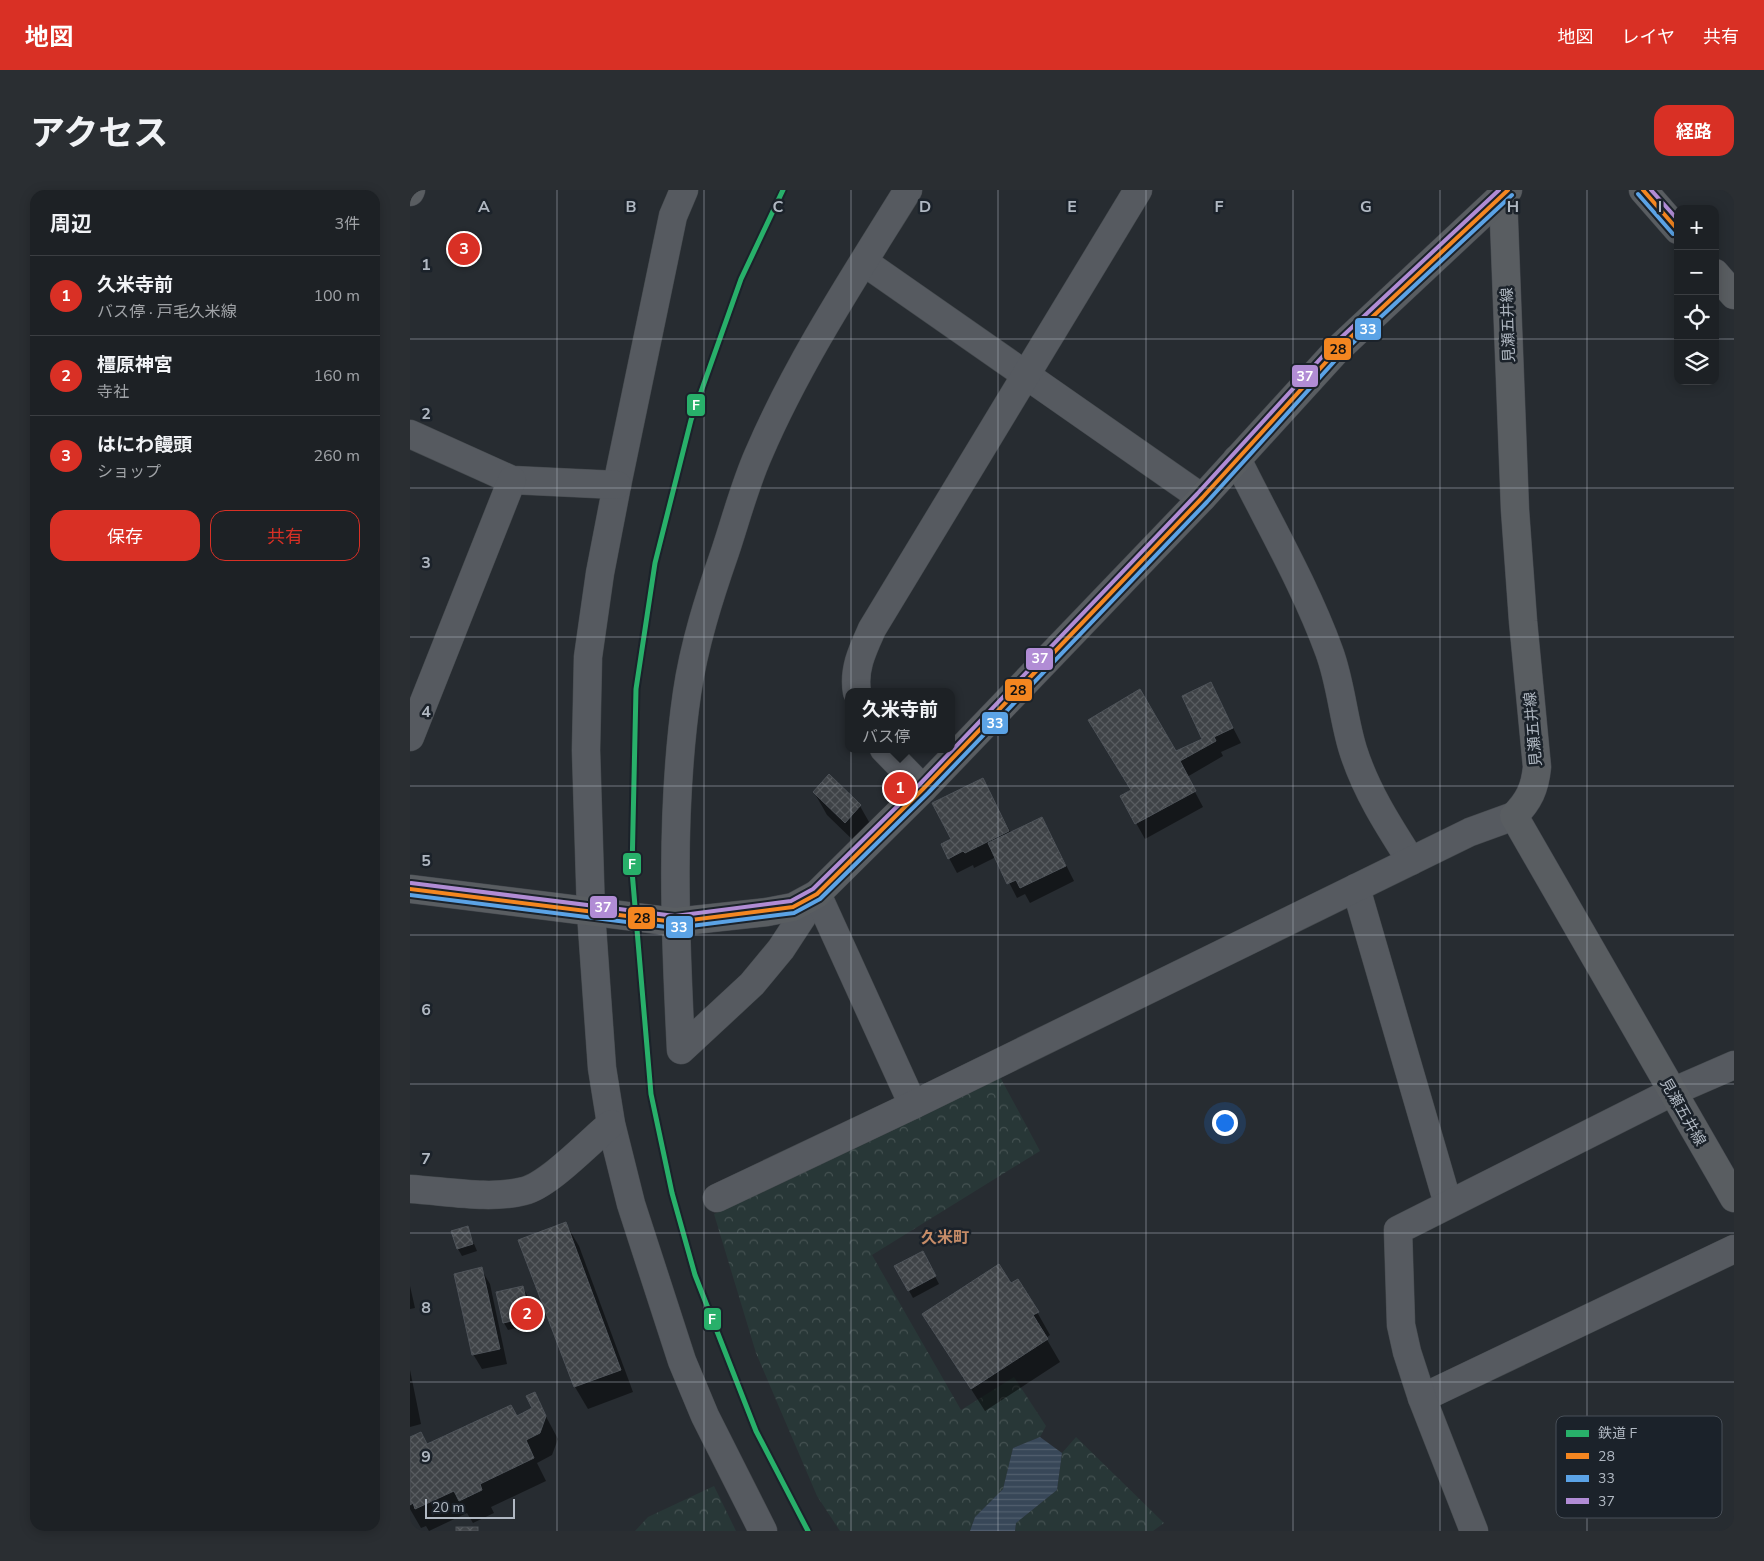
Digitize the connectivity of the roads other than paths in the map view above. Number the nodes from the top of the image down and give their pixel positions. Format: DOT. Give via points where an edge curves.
graph roads {
  1 [pos="684,190"];
  2 [pos="908,190"];
  3 [pos="1138,190"];
  4 [pos="1643,190"];
  5 [pos="1505,193"];
  6 [pos="1674,225"];
  7 [pos="864,262"];
  8 [pos="1719,278"];
  9 [pos="1734,295"];
  10 [pos="1025,376"];
  11 [pos="410,434"];
  12 [pos="1237,459"];
  13 [pos="512,480"];
  14 [pos="617,485"];
  15 [pos="1202,498"];
  16 [pos="857,688"];
  17 [pos="410,737"];
  18 [pos="888,753"];
  19 [pos="923,789"];
  20 [pos="1514,816"];
  21 [pos="1412,861"];
  22 [pos="1356,888"];
  23 [pos="410,890"];
  24 [pos="818,894"];
  25 [pos="591,913"];
  26 [pos="675,922"];
  27 [pos="1734,1065"];
  28 [pos="1672,1092"];
  29 [pos="913,1105"];
  30 [pos="611,1124"];
  31 [pos="410,1189"];
  32 [pos="717,1198"];
  33 [pos="1734,1198"];
  34 [pos="1448,1204"];
  35 [pos="1734,1248"];
  36 [pos="1422,1398"];
  37 [pos="763,1531"];
  38 [pos="1474,1531"];
  1 -- 14 [label="street" via="673,216"];
  2 -- 7 [label="street"];
  3 -- 10 [label="street"];
  4 -- 6 [label="main road"];
  5 -- 12 [label="main road" via="1337,350"];
  5 -- 20 [label="main road, 見瀬五井線" via="1515,510 1537,767 1535,787 1526,804"];
  7 -- 10 [label="street"];
  7 -- 26 [label="street" via="782,402 758,455 710,596 692,666 682,738"];
  8 -- 9 [label="main road"];
  10 -- 15 [label="street"];
  10 -- 16 [label="street" via="872,628 860,656"];
  11 -- 13 [label="street"];
  12 -- 15 [label="main road"];
  12 -- 21 [label="street" via="1329,652 1362,776 1377,808"];
  13 -- 14 [label="street"];
  13 -- 17 [label="street"];
  14 -- 25 [label="street" via="588,656 586,750"];
  15 -- 19 [label="main road"];
  18 -- 19 [label="street"];
  19 -- 24 [label="main road"];
  20 -- 21 [label="street" via="1470,832"];
  20 -- 28 [label="main road, 見瀬五井線"];
  21 -- 22 [label="street"];
  22 -- 29 [label="street"];
  22 -- 34 [label="street"];
  23 -- 25 [label="main road"];
  24 -- 26 [label="main road" via="793,907"];
  24 -- 26 [label="street" via="781,949 752,984 682,1050"];
  24 -- 29 [label="street"];
  25 -- 26 [label="main road"];
  25 -- 30 [label="street" via="602,1068"];
  27 -- 28 [label="street"];
  28 -- 33 [label="main road, 見瀬五井線"];
  28 -- 34 [label="street"];
  29 -- 32 [label="street"];
  30 -- 31 [label="street" via="550,1176 526,1191 503,1195"];
  30 -- 37 [label="street" via="631,1204 682,1361 705,1416"];
  34 -- 36 [label="street" via="1398,1230 1401,1325"];
  35 -- 36 [label="street"];
  36 -- 38 [label="street"];
}
